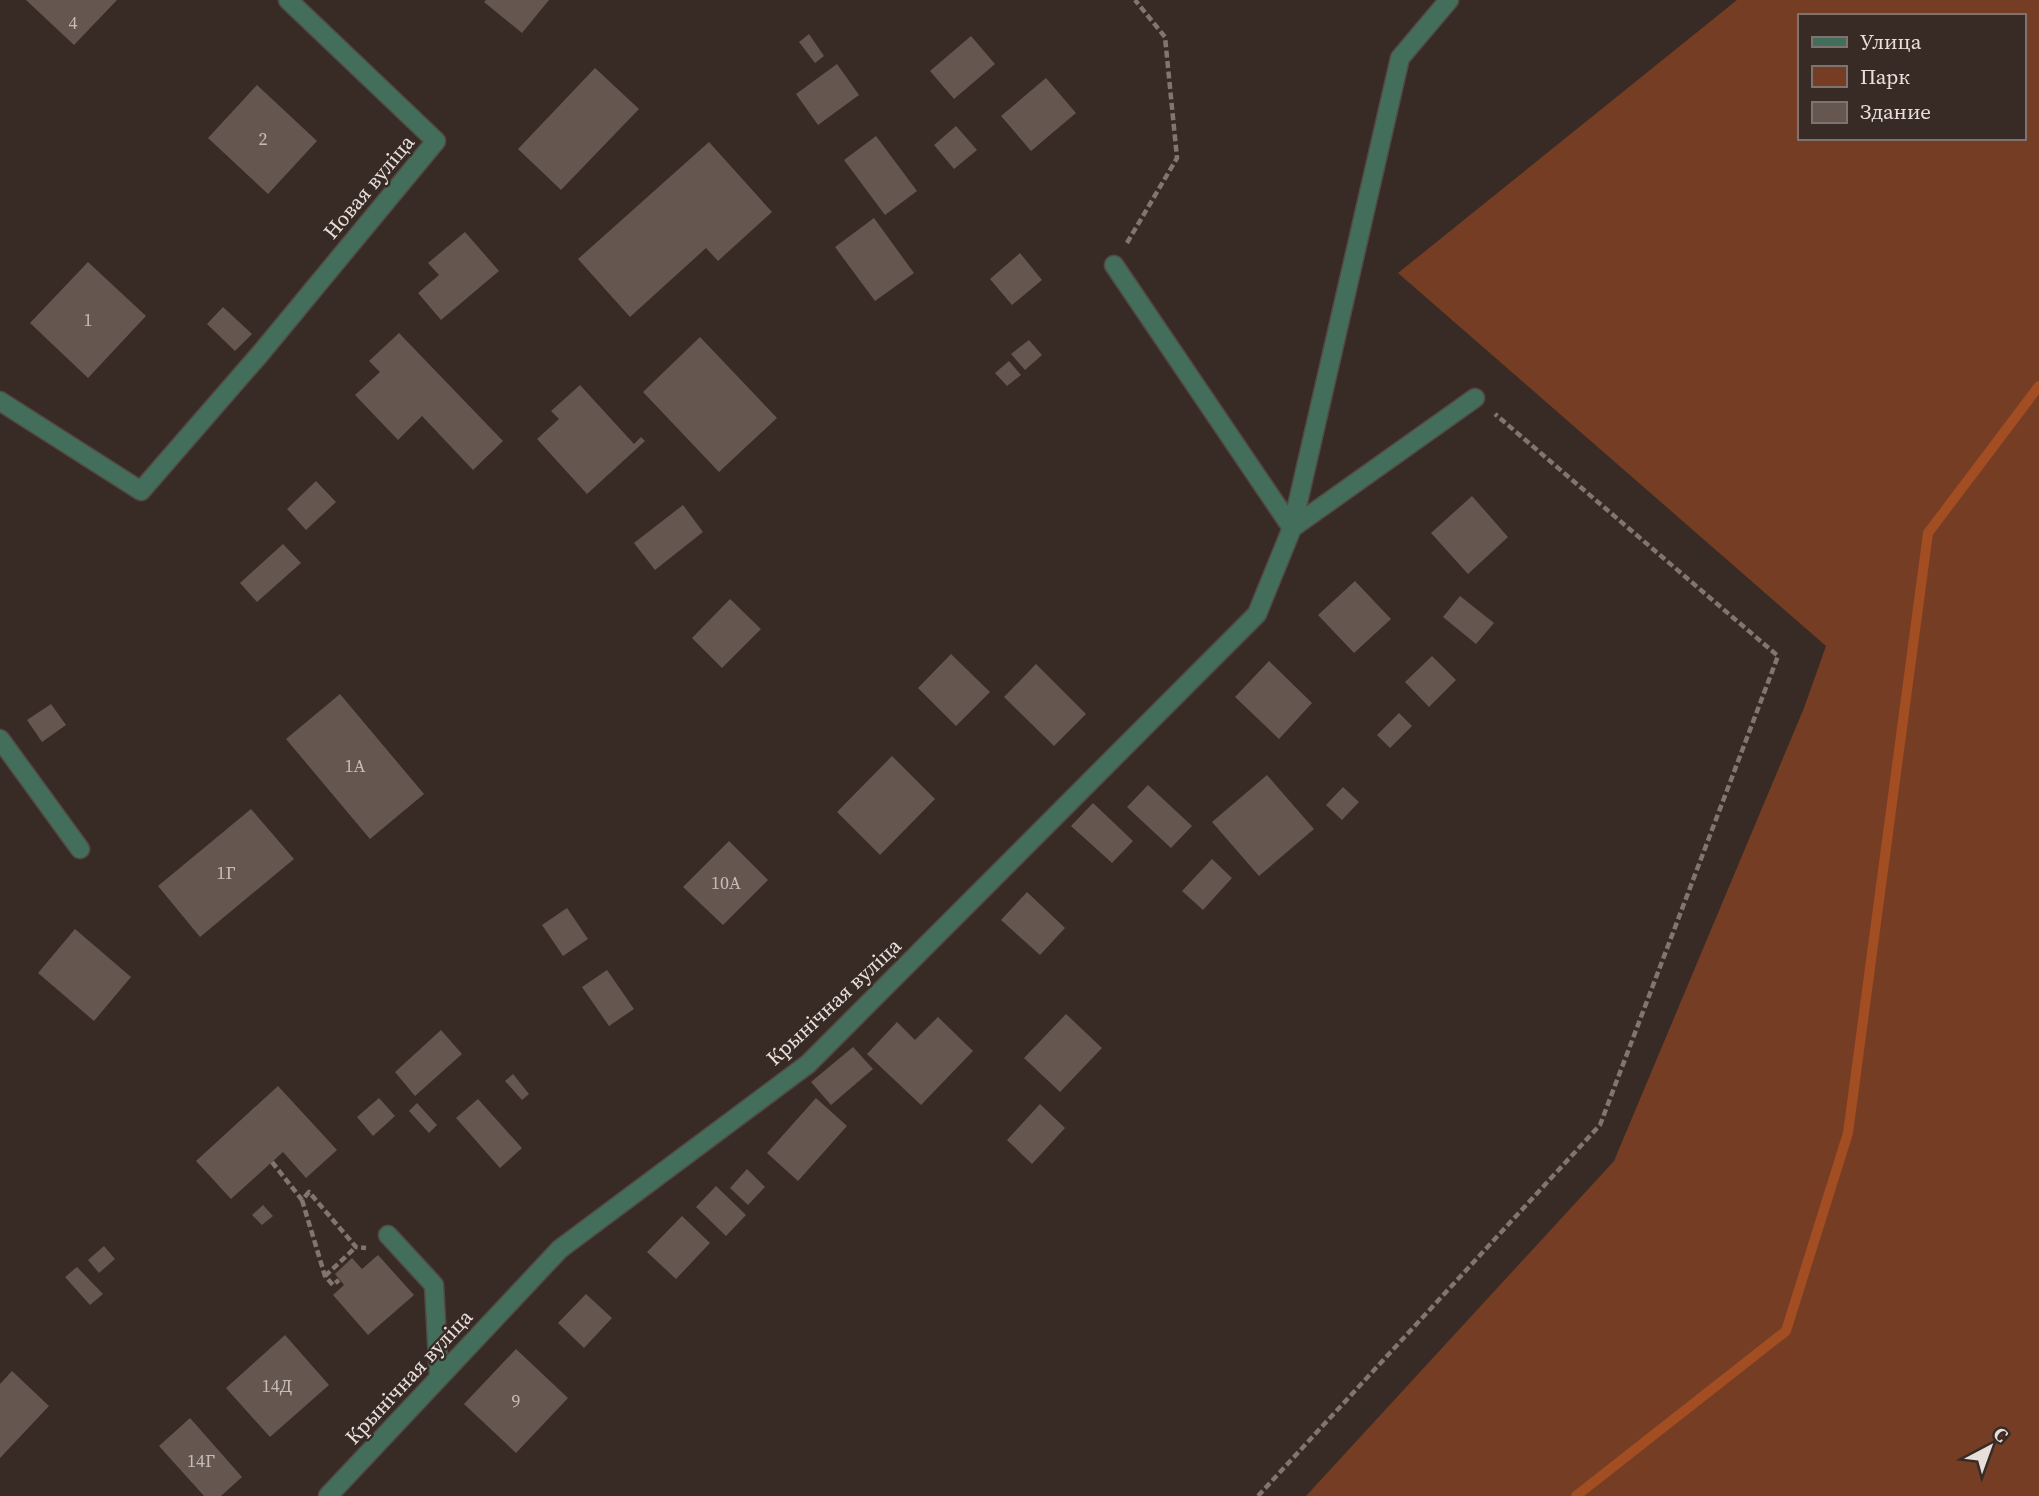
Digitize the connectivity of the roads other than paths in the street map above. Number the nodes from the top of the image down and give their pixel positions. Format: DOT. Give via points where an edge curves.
graph roads {
  1 [pos="288,0"];
  2 [pos="1449,0"];
  3 [pos="1114,265"];
  4 [pos="1475,397"];
  5 [pos="0,401"];
  6 [pos="1292,528"];
  7 [pos="0,739"];
  8 [pos="80,849"];
  9 [pos="388,1235"];
  10 [pos="439,1378"];
  11 [pos="328,1496"];
  1 -- 5 [label="street, Новая вуліца" via="436,141 141,491"];
  2 -- 6 [label="street, Крынічная вуліца" via="1400,58"];
  3 -- 6 [label="street"];
  4 -- 6 [label="street"];
  6 -- 10 [label="street, Крынічная вуліца" via="1257,614 808,1064 559,1249"];
  7 -- 8 [label="street"];
  9 -- 10 [label="street" via="434,1285"];
  10 -- 11 [label="street, Крынічная вуліца"];
}
